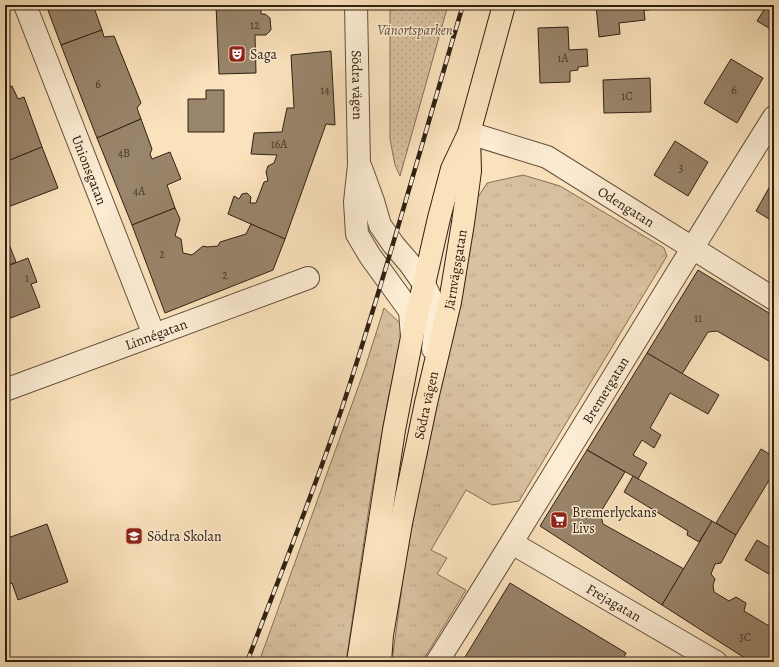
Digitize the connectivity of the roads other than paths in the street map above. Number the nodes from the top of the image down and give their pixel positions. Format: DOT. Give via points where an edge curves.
graph roads {
  1 [pos="25,5"];
  2 [pos="356,5"];
  3 [pos="504,5"];
  4 [pos="774,117"];
  5 [pos="469,133"];
  6 [pos="359,165"];
  7 [pos="692,247"];
  8 [pos="308,278"];
  9 [pos="424,284"];
  10 [pos="774,299"];
  11 [pos="154,335"];
  12 [pos="412,337"];
  13 [pos="5,390"];
  14 [pos="426,403"];
  15 [pos="512,543"];
  16 [pos="358,662"];
  17 [pos="380,662"];
  18 [pos="437,662"];
  19 [pos="716,662"];
  1 -- 11 [label="street, Unionsgatan"];
  2 -- 6 [label="street, Södra vägen"];
  3 -- 5 [label="main road, Järnvägsgatan"];
  4 -- 7 [label="street, Bremergatan"];
  5 -- 7 [label="street, Odengatan" via="547,157"];
  5 -- 9 [label="main road, Järnvägsgatan" via="452,169"];
  5 -- 14 [label="main road, Järnvägsgatan" via="470,172 463,223 450,302"];
  6 -- 9 [label="street, Södra vägen" via="380,225"];
  6 -- 12 [label="street, Södra vägen" via="355,202 357,234 410,311"];
  7 -- 10 [label="street, Odengatan"];
  7 -- 15 [label="street, Bremergatan"];
  8 -- 11 [label="street, Linnégatan"];
  9 -- 12 [label="main road, Järnvägsgatan"];
  9 -- 14 [label="street, Södra vägen" via="433,303 435,332"];
  11 -- 13 [label="street, Linnégatan"];
  12 -- 16 [label="main road, Södra vägen" via="394,430"];
  14 -- 17 [label="main road, Södra vägen" via="400,523 382,634"];
  15 -- 18 [label="street, Bremergatan"];
  15 -- 19 [label="street, Frejagatan"];
}
